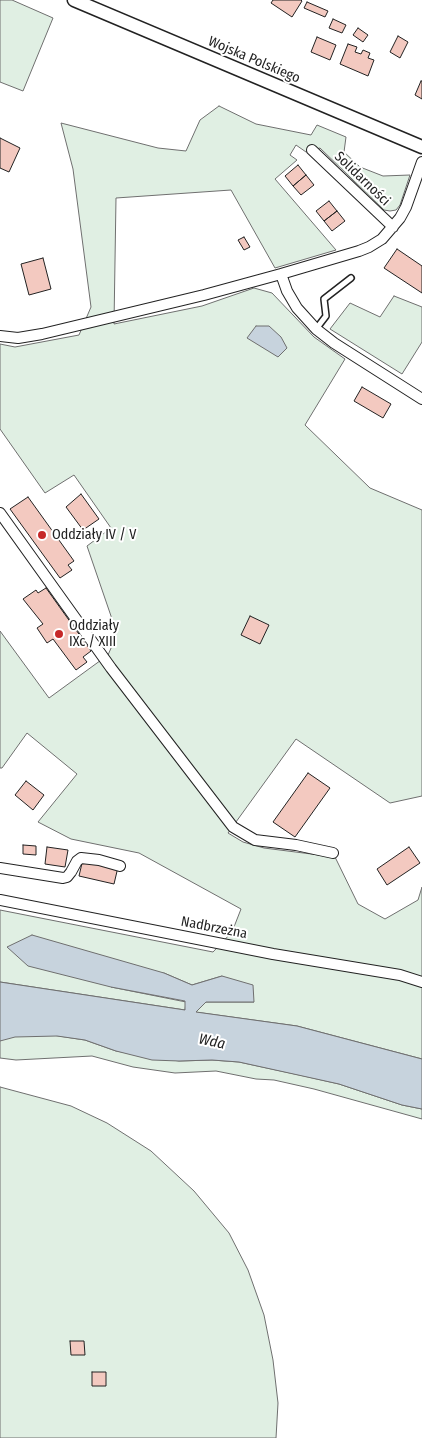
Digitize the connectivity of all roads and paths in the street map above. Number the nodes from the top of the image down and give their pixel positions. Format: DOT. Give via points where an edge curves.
graph roads {
  1 [pos="74,0"];
  2 [pos="422,147"];
  3 [pos="312,150"];
  4 [pos="422,162"];
  5 [pos="393,227"];
  6 [pos="281,274"];
  7 [pos="351,278"];
  8 [pos="316,329"];
  9 [pos="0,336"];
  10 [pos="422,399"];
  11 [pos="0,513"];
  12 [pos="333,853"];
  13 [pos="120,866"];
  14 [pos="0,868"];
  15 [pos="0,900"];
  16 [pos="422,982"];
  1 -- 2 [label="street, Wojska Polskiego"];
  3 -- 5 [label="street, Solidarności"];
  4 -- 5 [label="street" via="406,206"];
  5 -- 6 [label="street" via="369,247"];
  6 -- 8 [label="street" via="297,308"];
  6 -- 9 [label="street" via="42,334 18,338"];
  7 -- 8 [label="lane" via="324,299 326,316"];
  8 -- 10 [label="street"];
  11 -- 12 [label="street" via="110,668 232,827 255,840"];
  13 -- 14 [label="street" via="81,858 72,872 63,878"];
  15 -- 16 [label="street, Nadbrzeżna" via="273,954 400,975"];
}
